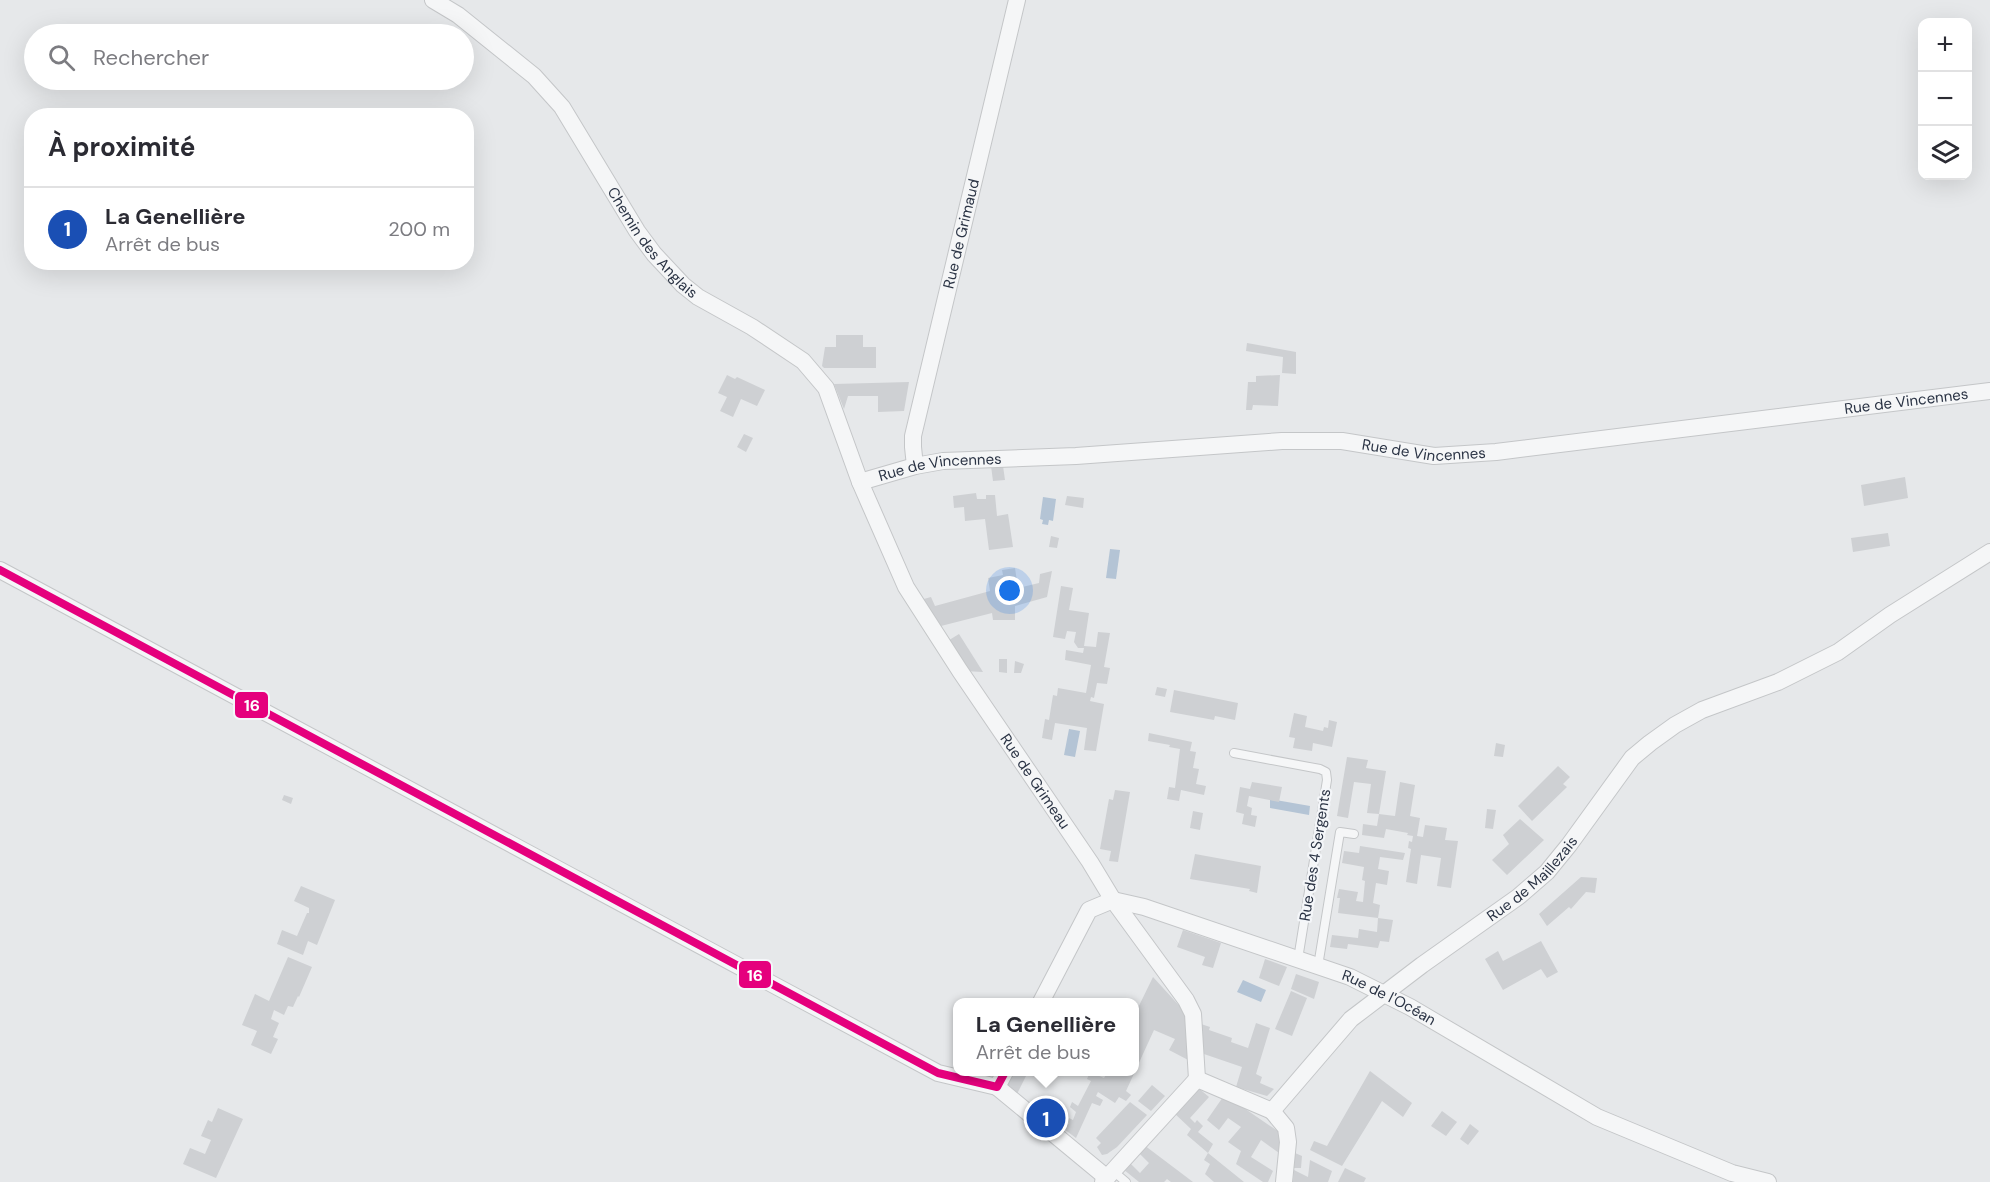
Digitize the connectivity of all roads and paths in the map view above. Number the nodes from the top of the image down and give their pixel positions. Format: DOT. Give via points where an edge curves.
graph roads {
  1 [pos="434,0"];
  2 [pos="1017,0"];
  3 [pos="469,24"];
  4 [pos="474,28"];
  5 [pos="1990,391"];
  6 [pos="915,466"];
  7 [pos="860,482"];
  8 [pos="1990,552"];
  9 [pos="0,570"];
  10 [pos="1234,753"];
  11 [pos="1354,834"];
  12 [pos="1113,900"];
  13 [pos="1298,959"];
  14 [pos="1318,966"];
  15 [pos="1384,993"];
  16 [pos="1043,998"];
  17 [pos="1003,1076"];
  18 [pos="1197,1079"];
  19 [pos="997,1088"];
  20 [pos="1272,1112"];
  21 [pos="1108,1177"];
  22 [pos="1126,1182"];
  23 [pos="1284,1182"];
  24 [pos="1768,1182"];
  1 -- 3 [label="street, Chemin des Anglais"];
  2 -- 6 [label="street, Rue de Grimaud" via="913,436"];
  4 -- 7 [label="street, Chemin des Anglais" via="534,76 561,107 637,231 683,285 803,361 826,388"];
  5 -- 6 [label="street, Rue de Vincennes" via="1496,452 1434,456 1342,441 1282,441 943,461"];
  6 -- 7 [label="street, Rue de Vincennes"];
  7 -- 12 [label="street, Rue de Grimeau" via="906,587"];
  8 -- 15 [label="street, Rue de Maillezais" via="1838,652 1778,682 1702,710 1650,743 1632,758 1547,872"];
  9 -- 19 [label="street" via="938,1073"];
  10 -- 13 [label="lane, Rue des 4 Sergents" via="1326,772"];
  11 -- 14 [label="lane" via="1340,832"];
  12 -- 13 [label="street, Rue de l'Océan"];
  12 -- 16 [label="street" via="1089,910"];
  12 -- 18 [label="street, Rue de Grimeau" via="1186,1000 1192,1014"];
  13 -- 14 [label="street, Rue de l'Océan"];
  14 -- 15 [label="street, Rue de l'Océan"];
  15 -- 20 [label="street, Rue de Maillezais" via="1351,1019"];
  15 -- 24 [label="street, Rue de l'Océan" via="1597,1117 1732,1173"];
  17 -- 19 [label="street"];
  18 -- 20 [label="street"];
  18 -- 21 [label="street"];
  19 -- 21 [label="street"];
  20 -- 23 [label="street" via="1286,1128"];
  21 -- 22 [label="lane"];
}
